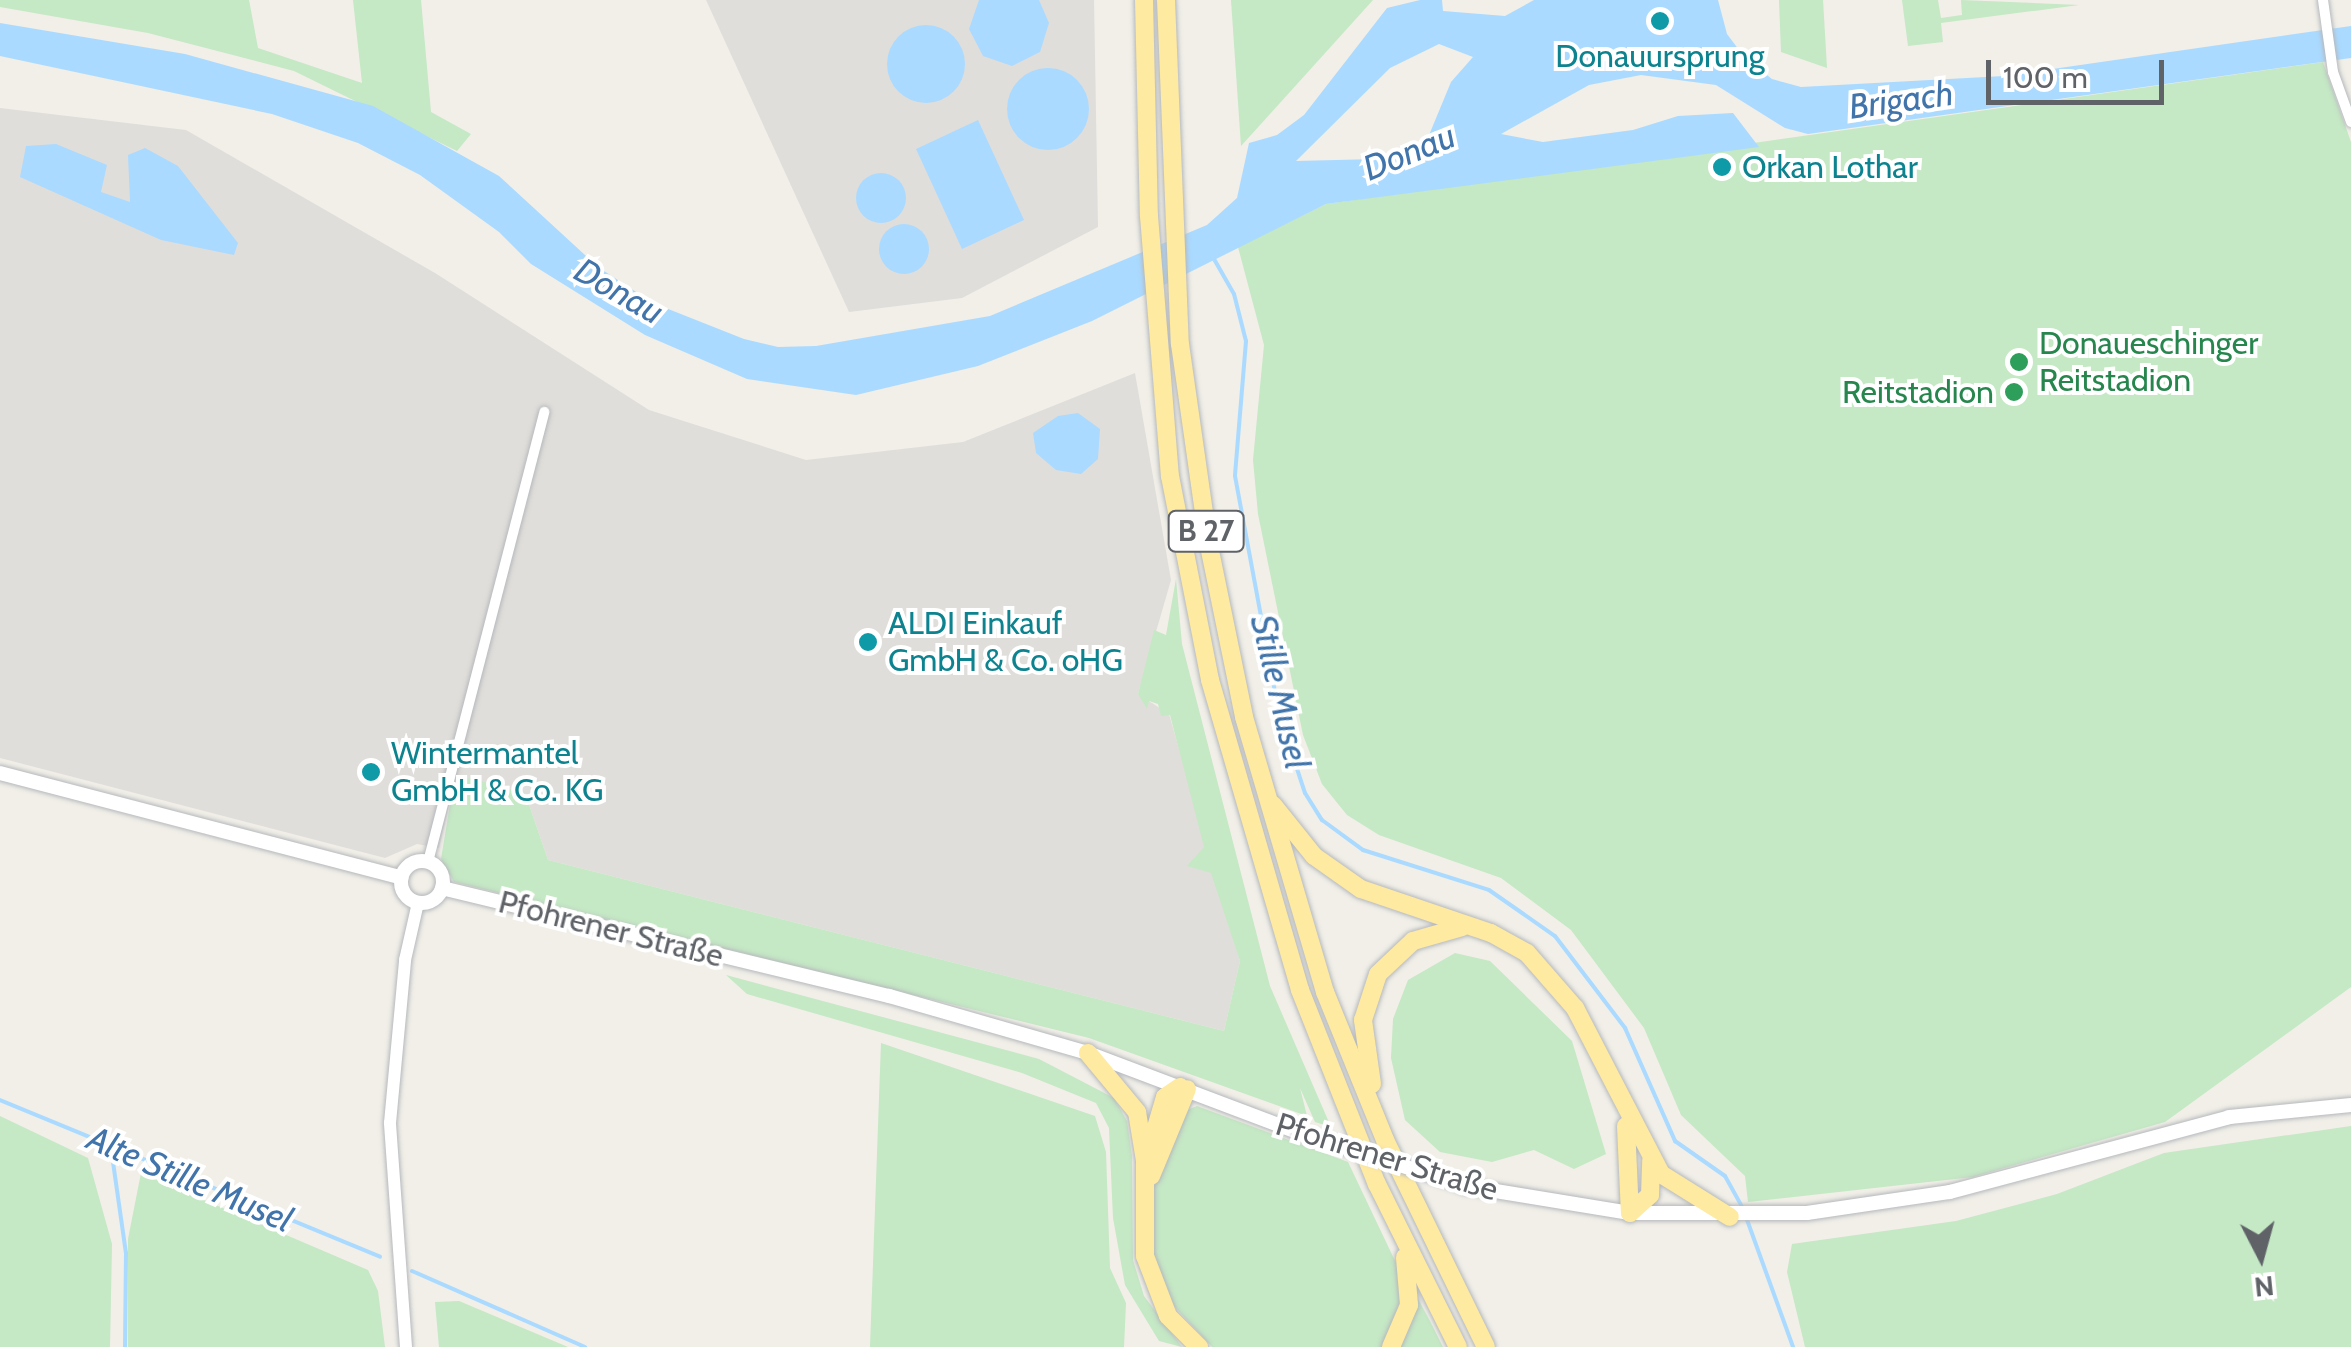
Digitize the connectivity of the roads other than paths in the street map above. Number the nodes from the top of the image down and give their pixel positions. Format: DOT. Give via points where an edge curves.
graph roads {
  1 [pos="1144,0"];
  2 [pos="1166,0"];
  3 [pos="2323,4"];
  4 [pos="2351,122"];
  5 [pos="544,412"];
  6 [pos="0,774"];
  7 [pos="1259,778"];
  8 [pos="428,862"];
  9 [pos="402,878"];
  10 [pos="442,888"];
  11 [pos="418,903"];
  12 [pos="1472,927"];
  13 [pos="1088,1053"];
  14 [pos="1184,1088"];
  15 [pos="2351,1105"];
  16 [pos="1623,1110"];
  17 [pos="1385,1140"];
  18 [pos="1651,1160"];
  19 [pos="1146,1161"];
  20 [pos="1142,1205"];
  21 [pos="1630,1213"];
  22 [pos="1730,1217"];
  23 [pos="1400,1232"];
  24 [pos="406,1347"];
  25 [pos="1199,1347"];
  26 [pos="1391,1347"];
  27 [pos="1458,1347"];
  28 [pos="1486,1347"];
  1 -- 23 [label="highway, B 27" via="1146,170 1159,356 1186,569 1244,812 1306,1006"];
  2 -- 7 [label="highway, B 27" via="1180,344 1208,541"];
  3 -- 4 [label="street" via="2333,72"];
  5 -- 8 [label="street"];
  6 -- 9 [label="main road"];
  7 -- 12 [label="highway" via="1288,828 1344,879 1396,904"];
  7 -- 17 [label="highway, B 27" via="1320,978"];
  8 -- 9 [label="main road" via="412,865"];
  8 -- 10 [label="main road" via="440,872"];
  9 -- 11 [label="main road" via="407,896"];
  10 -- 11 [label="main road" via="436,898"];
  10 -- 13 [label="main road, Pfohrener Straße" via="889,996"];
  11 -- 24 [label="street" via="405,960 390,1123"];
  12 -- 16 [label="highway" via="1509,940 1558,986 1591,1036"];
  12 -- 17 [label="highway" via="1413,941 1386,963 1372,986 1363,1032"];
  13 -- 14 [label="main road, Pfohrener Straße"];
  13 -- 19 [label="highway" via="1137,1112"];
  14 -- 19 [label="highway" via="1165,1097"];
  14 -- 20 [label="highway"];
  14 -- 21 [label="main road, Pfohrener Straße, bridge" via="1465,1186"];
  15 -- 22 [label="main road, Pfohrener Straße" via="2229,1117 1950,1192"];
  16 -- 18 [label="highway"];
  16 -- 21 [label="highway" via="1632,1157"];
  17 -- 28 [label="highway, B 27"];
  18 -- 21 [label="highway" via="1650,1196"];
  18 -- 22 [label="highway" via="1674,1185"];
  19 -- 20 [label="highway"];
  20 -- 25 [label="highway" via="1154,1290 1168,1316"];
  21 -- 22 [label="main road, Pfohrener Straße"];
  23 -- 26 [label="highway" via="1409,1305"];
  23 -- 27 [label="highway, B 27"];
}
